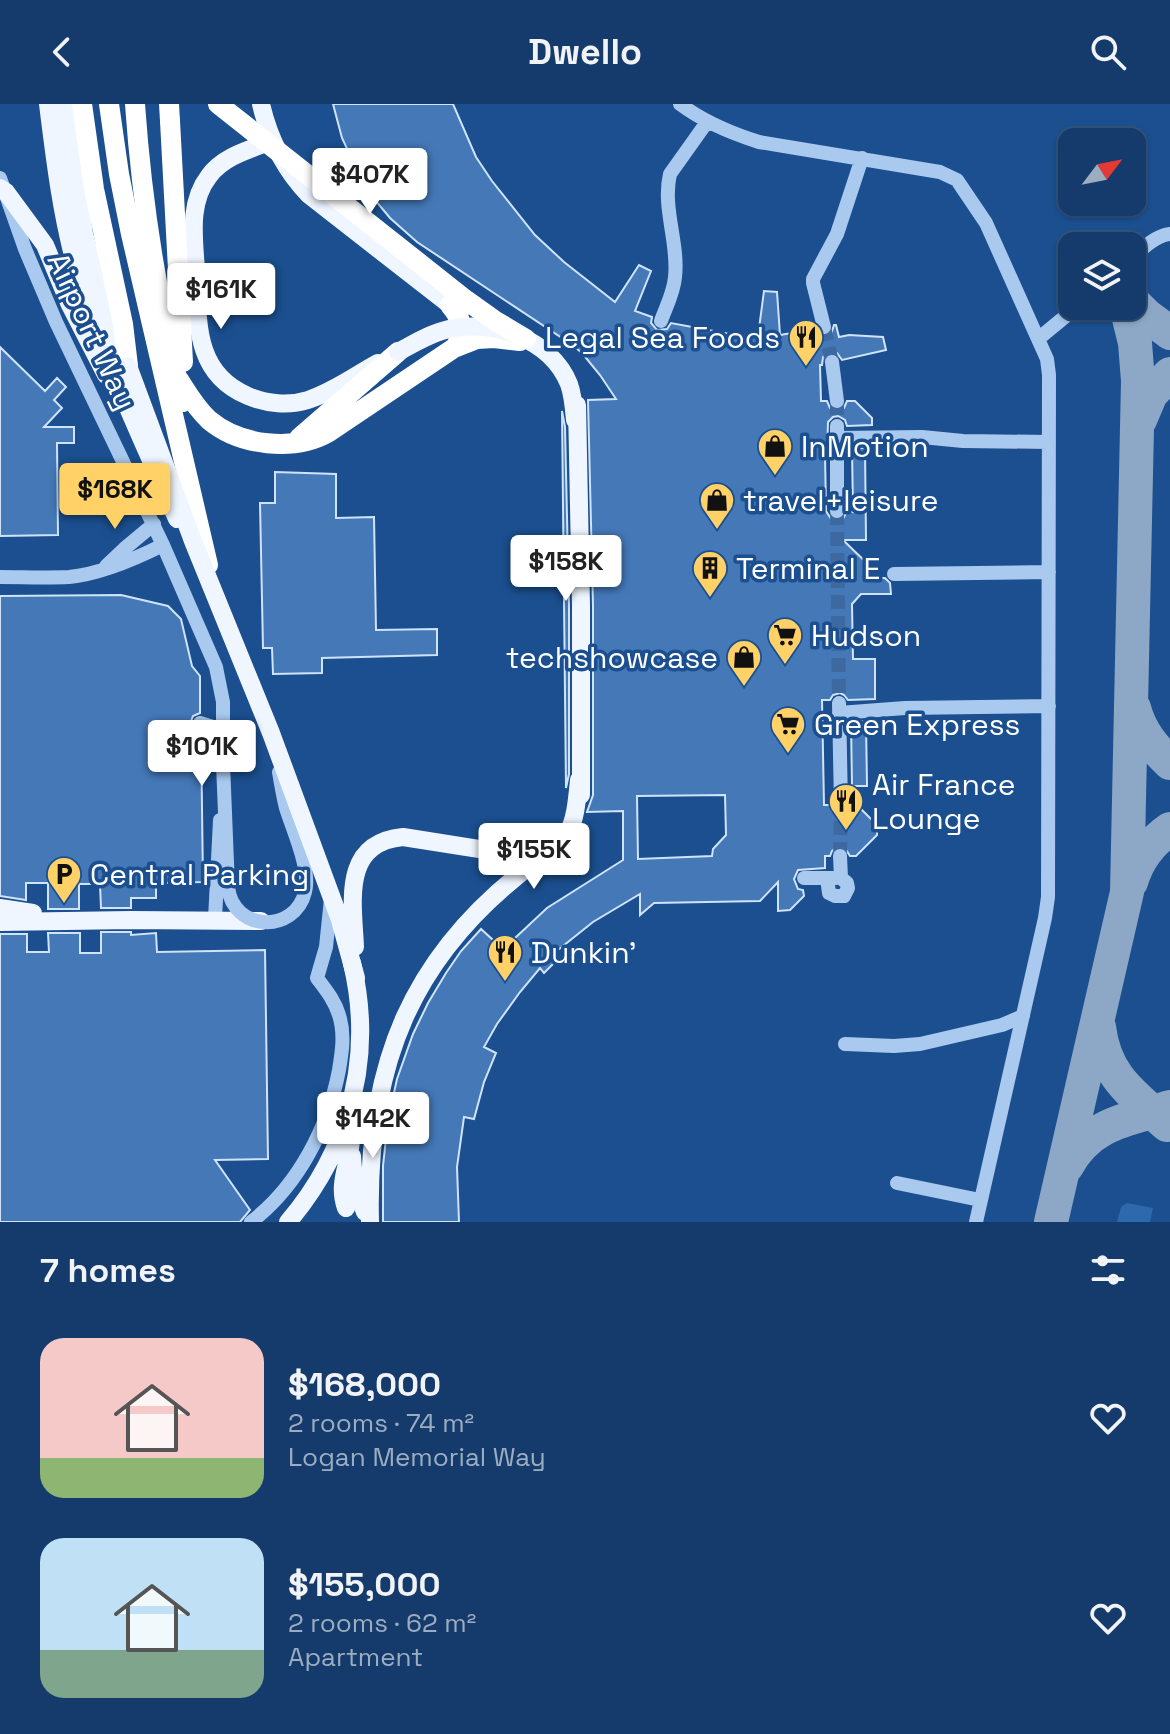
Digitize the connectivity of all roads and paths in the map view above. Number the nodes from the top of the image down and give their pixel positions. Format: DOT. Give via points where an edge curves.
graph roads {
  1 [pos="48,104"];
  2 [pos="65,104"];
  3 [pos="82,104"];
  4 [pos="109,104"];
  5 [pos="135,104"];
  6 [pos="218,104"];
  7 [pos="261,104"];
  8 [pos="680,104"];
  9 [pos="169,112"];
  10 [pos="707,122"];
  11 [pos="272,141"];
  12 [pos="862,158"];
  13 [pos="2,186"];
  14 [pos="1170,234"];
  15 [pos="1146,246"];
  16 [pos="450,305"];
  17 [pos="1061,320"];
  18 [pos="661,321"];
  19 [pos="824,327"];
  20 [pos="152,330"];
  21 [pos="1038,339"];
  22 [pos="526,340"];
  23 [pos="454,348"];
  24 [pos="398,352"];
  25 [pos="832,362"];
  26 [pos="128,366"];
  27 [pos="837,401"];
  28 [pos="183,402"];
  29 [pos="136,425"];
  30 [pos="1049,442"];
  31 [pos="293,443"];
  32 [pos="837,511"];
  33 [pos="154,524"];
  34 [pos="163,545"];
  35 [pos="104,568"];
  36 [pos="1049,572"];
  37 [pos="894,574"];
  38 [pos="0,577"];
  39 [pos="223,620"];
  40 [pos="1049,706"];
  41 [pos="200,723"];
  42 [pos="271,733"];
  43 [pos="280,763"];
  44 [pos="845,802"];
  45 [pos="840,856"];
  46 [pos="541,858"];
  47 [pos="804,878"];
  48 [pos="331,898"];
  49 [pos="0,908"];
  50 [pos="215,919"];
  51 [pos="79,920"];
  52 [pos="0,922"];
  53 [pos="348,949"];
  54 [pos="356,978"];
  55 [pos="1023,1016"];
  56 [pos="845,1044"];
  57 [pos="351,1103"];
  58 [pos="897,1183"];
  59 [pos="980,1200"];
  60 [pos="251,1222"];
  61 [pos="285,1222"];
  62 [pos="353,1222"];
  63 [pos="369,1222"];
  64 [pos="976,1222"];
  1 -- 29 [label="main road" via="78,272"];
  2 -- 26 [label="main road" via="84,234"];
  3 -- 26 [label="highway"];
  4 -- 20 [label="highway"];
  5 -- 28 [label="highway, bridge" via="151,252"];
  6 -- 22 [label="highway, bridge" via="473,306"];
  7 -- 11 [label="main road"];
  8 -- 10 [label="street"];
  9 -- 28 [label="highway, bridge"];
  10 -- 12 [label="street" via="759,142"];
  10 -- 18 [label="street" via="668,181 675,277"];
  11 -- 16 [label="main road" via="309,195"];
  11 -- 24 [label="main road" via="217,167 195,206 199,330 210,365 241,393 283,404 310,399"];
  12 -- 19 [label="street" via="837,234 813,279"];
  12 -- 21 [label="street" via="957,180 986,223"];
  13 -- 29 [label="main road" via="45,245 98,363"];
  13 -- 33 [label="street, Airport Way" via="56,322"];
  14 -- 15 [label="street"];
  16 -- 22 [label="main road"];
  16 -- 23 [label="highway" via="462,329"];
  17 -- 21 [label="street"];
  20 -- 31 [label="highway" via="191,399 212,422 246,438"];
  20 -- 39 [label="highway"];
  21 -- 30 [label="street" via="1047,359"];
  22 -- 23 [label="highway" via="477,339"];
  22 -- 24 [label="main road, bridge" via="489,328 463,327 433,334"];
  22 -- 46 [label="main road" via="570,379 577,413 581,804 570,839"];
  22 -- 54 [label="main road, bridge" via="562,371 574,412 579,762 573,822 557,847 536,855 403,837 371,849 353,879"];
  23 -- 31 [label="highway" via="329,432"];
  24 -- 31 [label="highway"];
  25 -- 27 [label="street"];
  26 -- 39 [label="main road, bridge"];
  28 -- 39 [label="highway, bridge"];
  29 -- 39 [label="main road"];
  30 -- 32 [label="street" via="837,432"];
  30 -- 36 [label="street"];
  33 -- 34 [label="street, Airport Way"];
  33 -- 35 [label="street"];
  34 -- 35 [label="street"];
  34 -- 50 [label="street, Airport Way" via="219,678 224,714"];
  35 -- 38 [label="street" via="70,577"];
  36 -- 37 [label="street"];
  36 -- 40 [label="street"];
  39 -- 42 [label="main road, bridge"];
  39 -- 43 [label="main road"];
  40 -- 44 [label="street" via="839,708"];
  40 -- 55 [label="street" via="1048,897"];
  41 -- 42 [label="street, bridge" via="213,727 222,739 231,899 245,916 269,923 290,915 306,887"];
  42 -- 54 [label="main road, bridge"];
  43 -- 48 [label="main road"];
  43 -- 50 [label="main road" via="305,893 288,914 274,920"];
  45 -- 47 [label="street" via="834,878"];
  46 -- 53 [label="main road" via="416,838 388,840 358,867"];
  46 -- 63 [label="main road" via="465,924 416,992 389,1057 378,1103 369,1167"];
  48 -- 53 [label="main road"];
  48 -- 60 [label="street" via="317,978 342,1026 335,1087 319,1133 298,1170"];
  49 -- 51 [label="main road"];
  50 -- 51 [label="main road"];
  51 -- 52 [label="main road"];
  53 -- 57 [label="main road" via="360,1018"];
  54 -- 57 [label="main road" via="361,1036"];
  55 -- 56 [label="street" via="920,1044"];
  55 -- 59 [label="street"];
  57 -- 61 [label="main road, bridge" via="326,1168"];
  57 -- 62 [label="main road, bridge" via="351,1146 342,1190"];
  57 -- 63 [label="main road" via="353,1175"];
  58 -- 59 [label="street"];
  59 -- 64 [label="street"];
}
